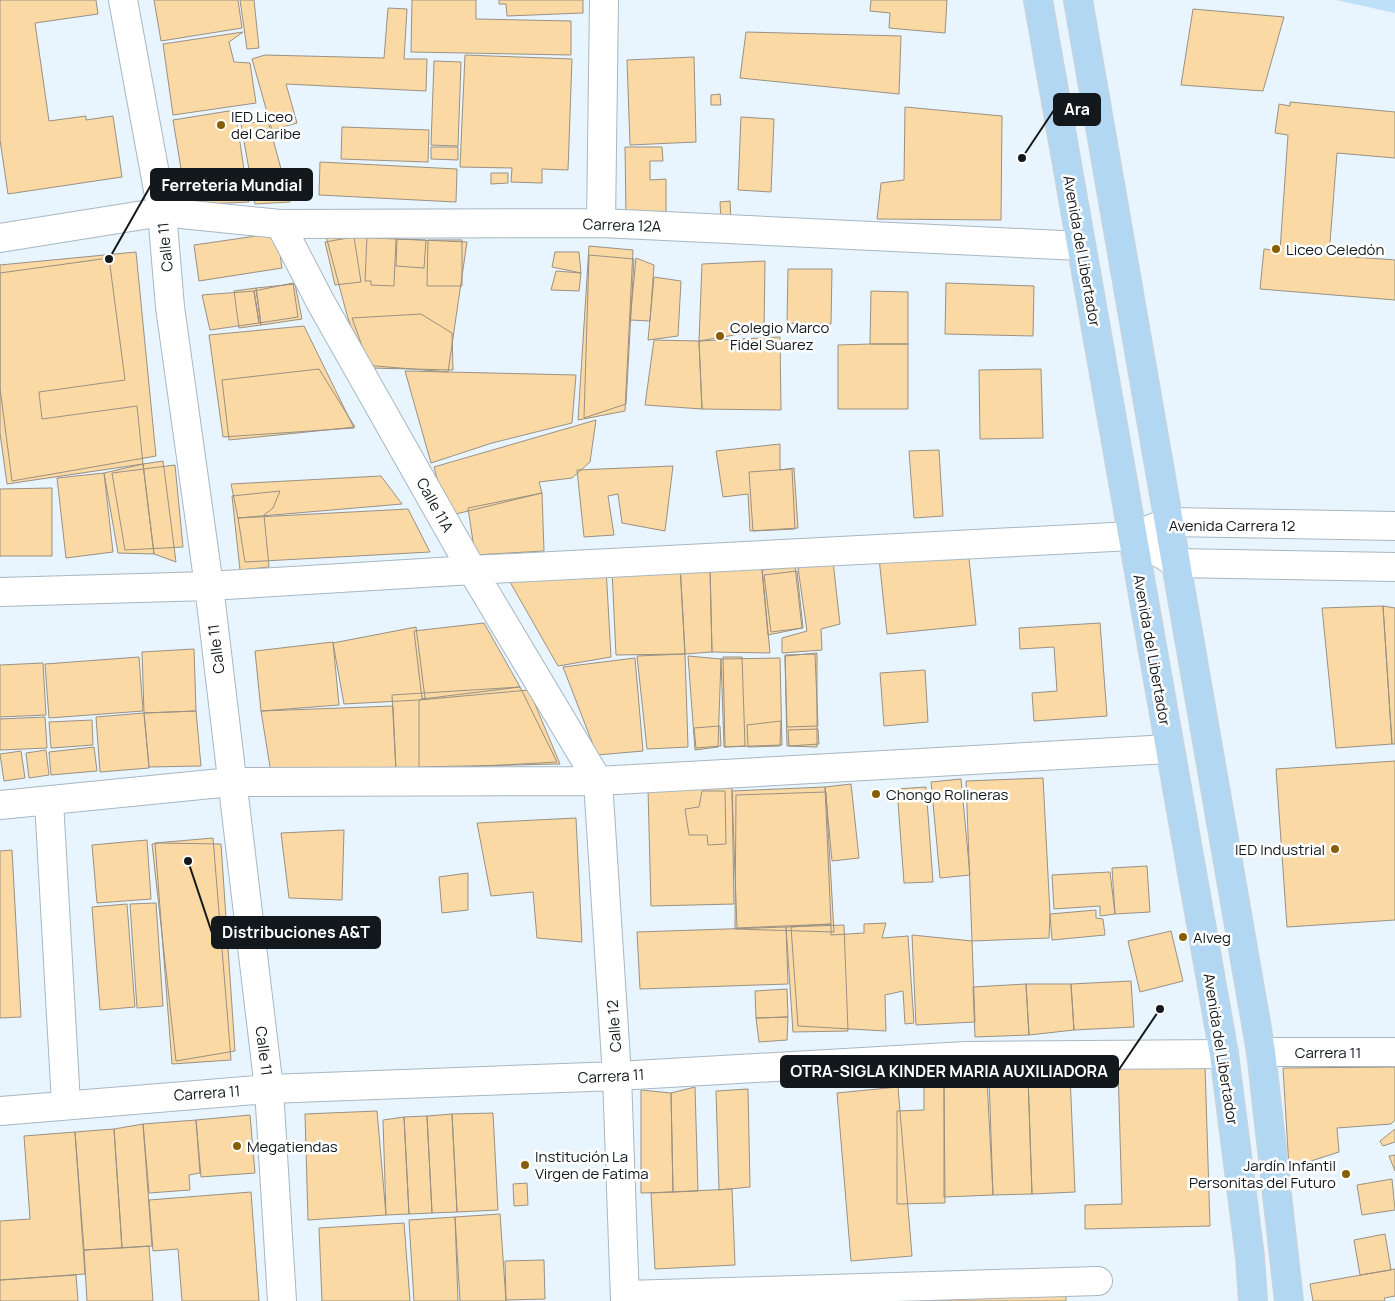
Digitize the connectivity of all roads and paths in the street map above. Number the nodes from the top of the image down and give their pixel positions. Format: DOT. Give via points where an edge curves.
graph roads {
  1 [pos="123,0"];
  2 [pos="604,0"];
  3 [pos="1038,0"];
  4 [pos="1078,0"];
  5 [pos="162,212"];
  6 [pos="602,223"];
  7 [pos="280,224"];
  8 [pos="0,238"];
  9 [pos="1081,246"];
  10 [pos="1169,522"];
  11 [pos="1395,526"];
  12 [pos="1132,536"];
  13 [pos="1176,563"];
  14 [pos="1395,567"];
  15 [pos="472,570"];
  16 [pos="208,586"];
  17 [pos="0,592"];
  18 [pos="1169,749"];
  19 [pos="598,781"];
  20 [pos="231,782"];
  21 [pos="49,801"];
  22 [pos="0,805"];
  23 [pos="1261,1052"];
  24 [pos="1395,1052"];
  25 [pos="1224,1054"];
  26 [pos="617,1076"];
  27 [pos="269,1089"];
  28 [pos="66,1104"];
  29 [pos="0,1111"];
  30 [pos="1098,1281"];
  31 [pos="625,1298"];
  32 [pos="282,1301"];
  33 [pos="1253,1301"];
  34 [pos="1289,1301"];
  1 -- 5 [label="street, Calle 11"];
  2 -- 6 [label="street"];
  3 -- 9 [label="main road, Avenida del Libertador"];
  4 -- 10 [label="main road"];
  5 -- 7 [label="street, Carrera 12A"];
  5 -- 8 [label="street, Carrera 12A"];
  5 -- 16 [label="street, Calle 11" via="170,307"];
  6 -- 7 [label="street, Carrera 12A"];
  6 -- 9 [label="street, Carrera 12A"];
  7 -- 15 [label="street, Calle 11A" via="321,304"];
  9 -- 12 [label="main road, Avenida del Libertador"];
  10 -- 11 [label="street, Avenida Carrera 12"];
  10 -- 12 [label="street, Avenida Carrera 12"];
  10 -- 13 [label="main road"];
  12 -- 13 [label="street, Avenida Carrera 12"];
  12 -- 15 [label="street"];
  12 -- 18 [label="main road, Avenida del Libertador"];
  13 -- 14 [label="street"];
  13 -- 23 [label="main road"];
  15 -- 16 [label="street"];
  15 -- 19 [label="street, Calle 11A"];
  16 -- 17 [label="street"];
  16 -- 20 [label="street, Calle 11"];
  18 -- 19 [label="street"];
  18 -- 25 [label="main road, Avenida del Libertador"];
  19 -- 20 [label="street"];
  19 -- 26 [label="street, Calle 12"];
  20 -- 21 [label="street"];
  20 -- 27 [label="street, Calle 11"];
  21 -- 22 [label="street"];
  21 -- 28 [label="street"];
  23 -- 24 [label="street, Carrera 11"];
  23 -- 34 [label="main road"];
  25 -- 26 [label="street, Carrera 11" via="966,1056"];
  25 -- 33 [label="main road, Avenida del Libertador"];
  26 -- 27 [label="street, Carrera 11"];
  26 -- 31 [label="street, Calle 12"];
  27 -- 28 [label="street, Carrera 11"];
  27 -- 32 [label="street, Calle 11"];
  28 -- 29 [label="street, Carrera 11"];
  30 -- 31 [label="street"];
}
